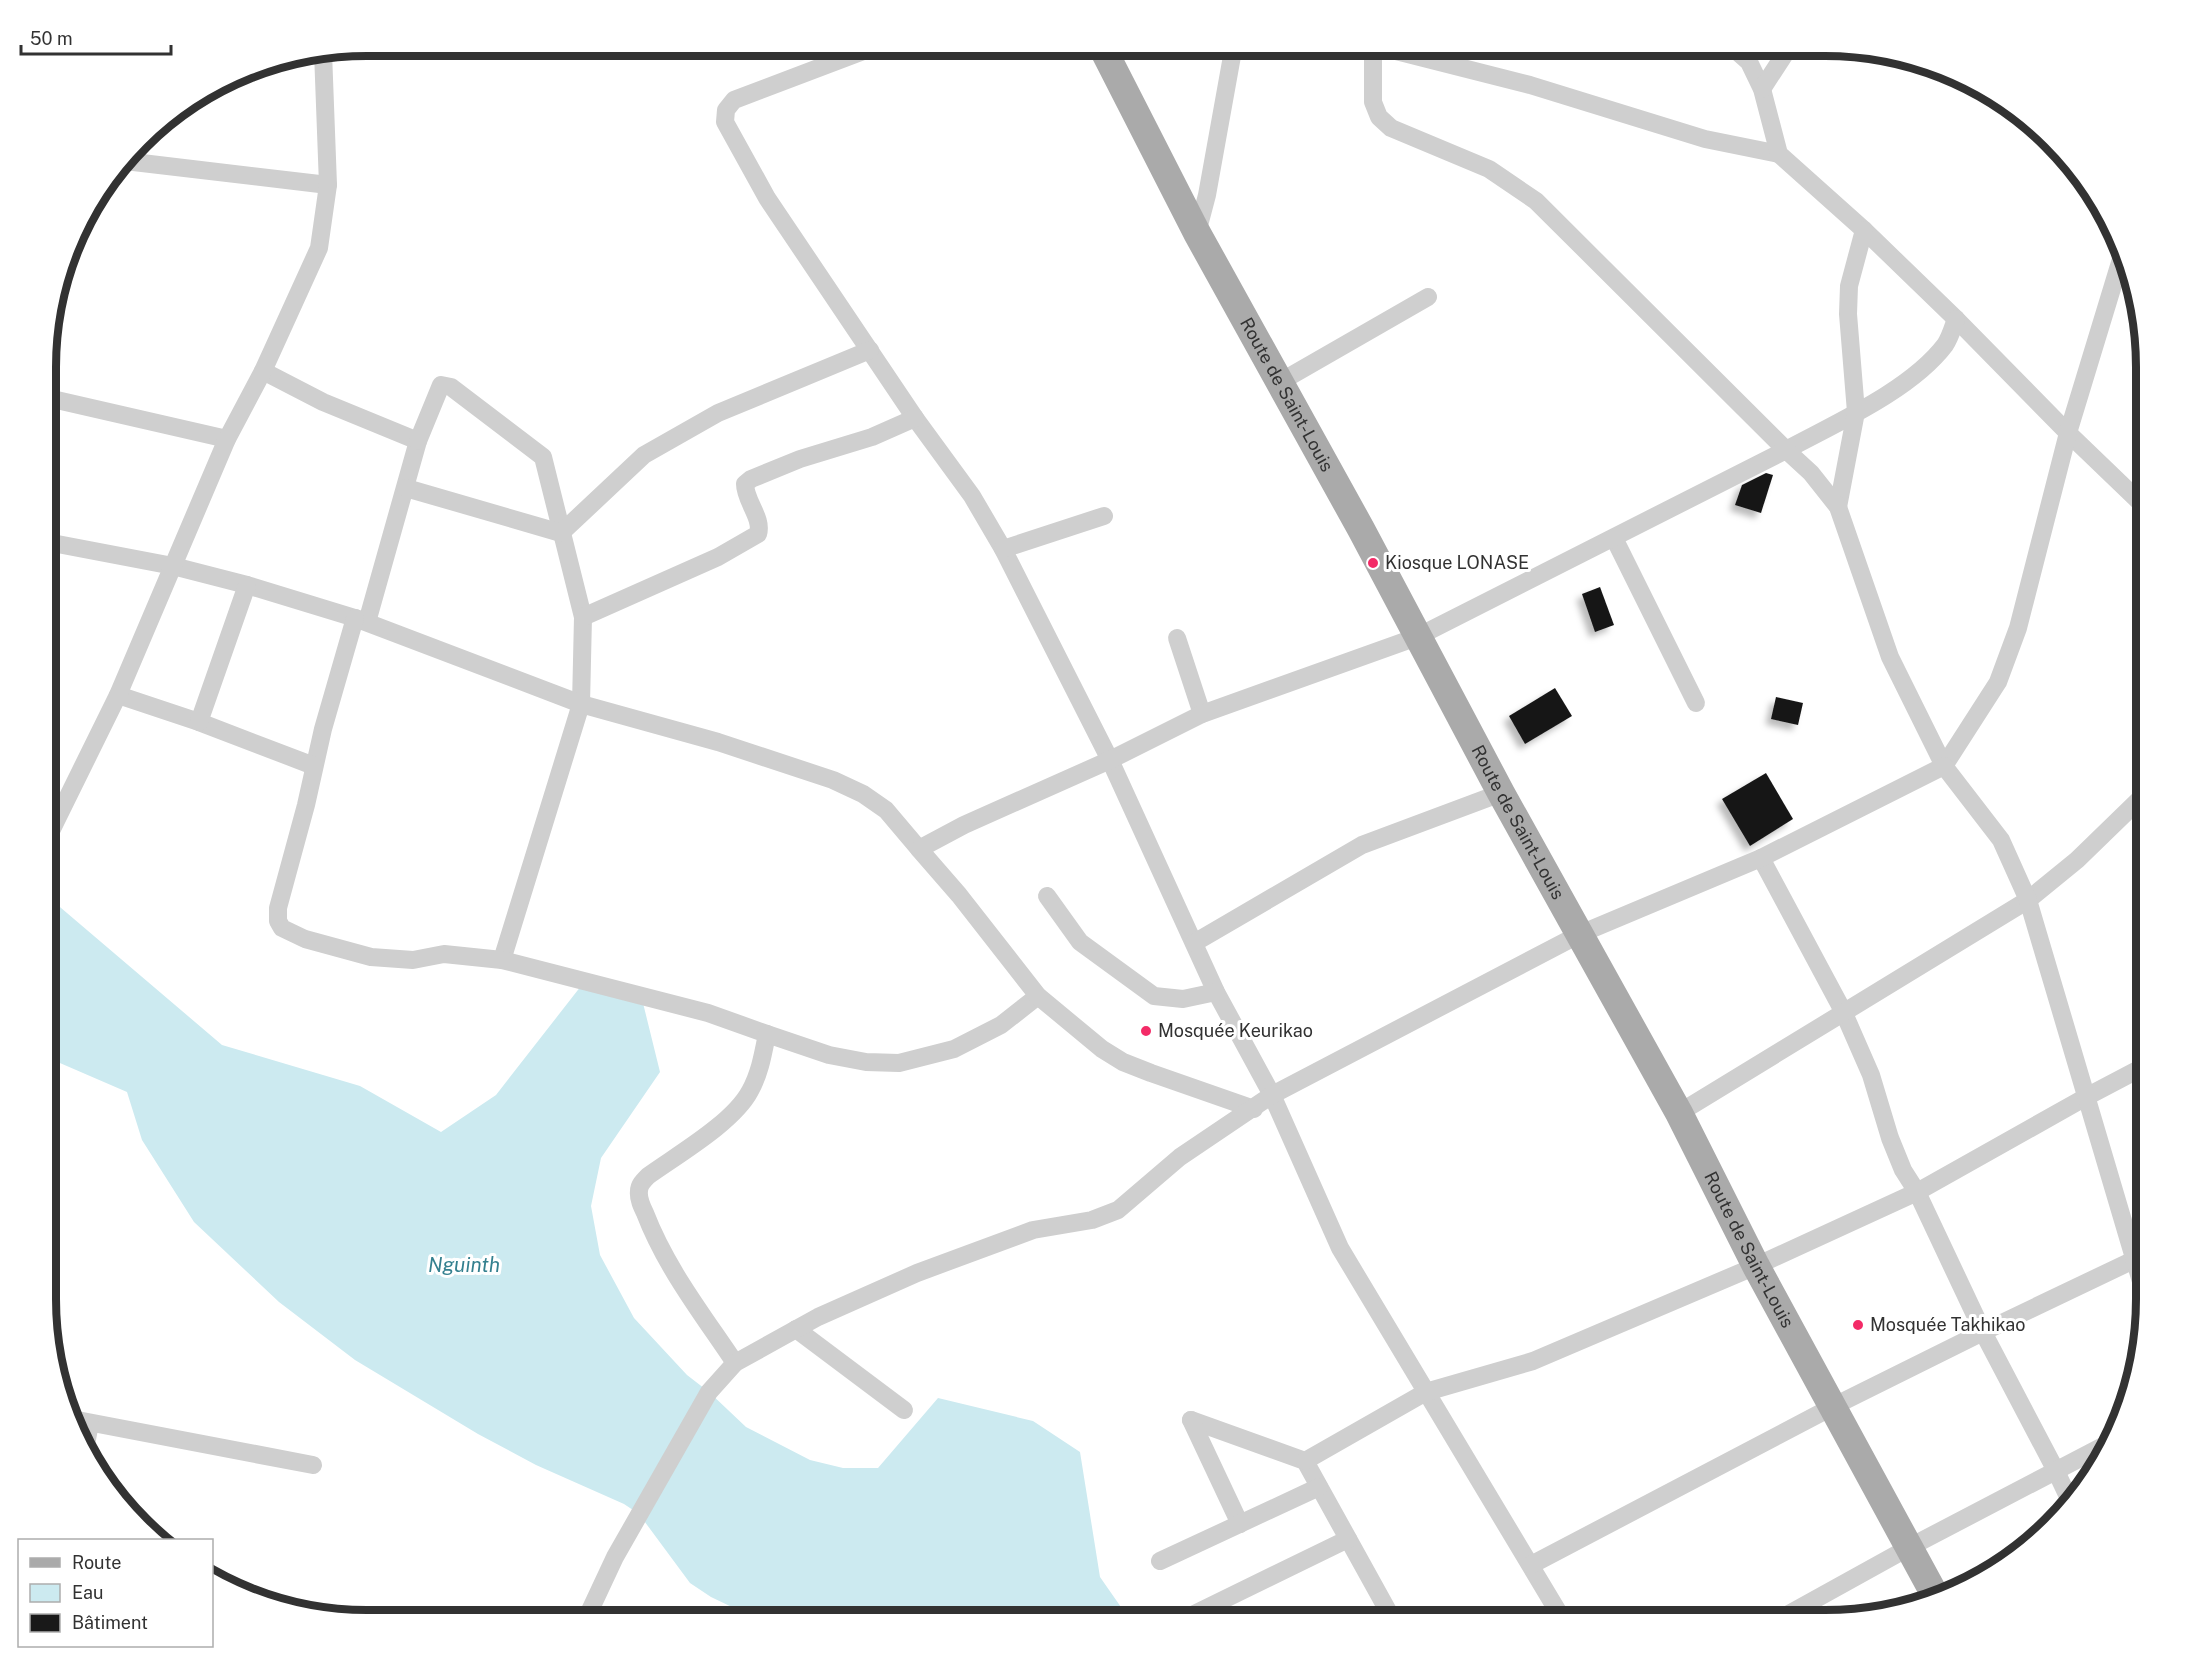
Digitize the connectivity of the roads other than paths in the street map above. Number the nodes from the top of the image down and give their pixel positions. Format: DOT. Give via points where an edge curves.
graph roads {
  1 [pos="828,56"];
  2 [pos="1107,56"];
  3 [pos="1231,56"];
  4 [pos="1373,56"];
  5 [pos="1416,56"];
  6 [pos="1742,56"];
  7 [pos="1783,56"];
  8 [pos="323,58"];
  9 [pos="1762,89"];
  10 [pos="1779,154"];
  11 [pos="132,162"];
  12 [pos="328,185"];
  13 [pos="1864,230"];
  14 [pos="1197,233"];
  15 [pos="2119,267"];
  16 [pos="1428,297"];
  17 [pos="1956,319"];
  18 [pos="870,350"];
  19 [pos="263,371"];
  20 [pos="1280,382"];
  21 [pos="56,400"];
  22 [pos="1856,412"];
  23 [pos="915,418"];
  24 [pos="2068,433"];
  25 [pos="227,439"];
  26 [pos="418,441"];
  27 [pos="1786,450"];
  28 [pos="406,488"];
  29 [pos="2136,498"];
  30 [pos="1838,507"];
  31 [pos="1104,516"];
  32 [pos="561,533"];
  33 [pos="1614,538"];
  34 [pos="56,544"];
  35 [pos="1003,549"];
  36 [pos="173,566"];
  37 [pos="247,585"];
  38 [pos="583,617"];
  39 [pos="361,620"];
  40 [pos="1417,637"];
  41 [pos="1177,638"];
  42 [pos="118,695"];
  43 [pos="1696,703"];
  44 [pos="582,704"];
  45 [pos="1202,714"];
  46 [pos="199,722"];
  47 [pos="1110,760"];
  48 [pos="314,766"];
  49 [pos="1944,766"];
  50 [pos="1502,793"];
  51 [pos="2136,803"];
  52 [pos="56,821"];
  53 [pos="919,849"];
  54 [pos="1761,858"];
  55 [pos="1047,896"];
  56 [pos="2028,900"];
  57 [pos="1580,934"];
  58 [pos="1194,943"];
  59 [pos="502,960"];
  60 [pos="1216,992"];
  61 [pos="1038,996"];
  62 [pos="1843,1011"];
  63 [pos="767,1034"];
  64 [pos="2136,1071"];
  65 [pos="1272,1095"];
  66 [pos="2086,1097"];
  67 [pos="1254,1109"];
  68 [pos="1678,1113"];
  69 [pos="1917,1192"];
  70 [pos="2136,1245"];
  71 [pos="2136,1259"];
  72 [pos="1756,1266"];
  73 [pos="796,1329"];
  74 [pos="1983,1332"];
  75 [pos="735,1363"];
  76 [pos="1426,1392"];
  77 [pos="1832,1407"];
  78 [pos="904,1410"];
  79 [pos="81,1421"];
  80 [pos="2096,1449"];
  81 [pos="1305,1461"];
  82 [pos="313,1465"];
  83 [pos="2055,1469"];
  84 [pos="1319,1487"];
  85 [pos="2067,1494"];
  86 [pos="1240,1524"];
  87 [pos="1348,1539"];
  88 [pos="1908,1548"];
  89 [pos="1160,1561"];
  90 [pos="1531,1565"];
  91 [pos="1932,1590"];
  92 [pos="590,1610"];
  93 [pos="1202,1610"];
  94 [pos="1387,1610"];
  95 [pos="1557,1610"];
  96 [pos="1796,1610"];
  1 -- 18 [label="street" via="734,100 726,110 725,122 767,198"];
  2 -- 14 [label="main road, Route de Saint-Louis"];
  3 -- 14 [label="street"];
  4 -- 27 [label="street" via="1373,102 1379,117 1391,128 1489,169 1536,201"];
  5 -- 10 [label="street" via="1530,85 1706,139"];
  6 -- 9 [label="street"];
  7 -- 9 [label="street"];
  8 -- 12 [label="street"];
  9 -- 10 [label="street"];
  10 -- 13 [label="street"];
  11 -- 12 [label="street"];
  12 -- 19 [label="street" via="319,248"];
  13 -- 17 [label="street"];
  13 -- 22 [label="street" via="1849,286"];
  14 -- 20 [label="main road, Route de Saint-Louis"];
  15 -- 24 [label="street"];
  16 -- 20 [label="street"];
  17 -- 22 [label="street" via="1946,344 1912,378"];
  17 -- 24 [label="street"];
  18 -- 23 [label="street"];
  18 -- 32 [label="street" via="718,412 644,455"];
  19 -- 25 [label="street"];
  19 -- 26 [label="street" via="323,402"];
  20 -- 40 [label="main road, Route de Saint-Louis"];
  21 -- 25 [label="street"];
  22 -- 27 [label="street"];
  22 -- 30 [label="street"];
  23 -- 35 [label="street" via="972,496"];
  23 -- 38 [label="street" via="751,479 745,484 745,491 759,526 758,534 718,557"];
  24 -- 29 [label="street"];
  24 -- 49 [label="street" via="2014,639 1998,682"];
  25 -- 36 [label="street"];
  26 -- 28 [label="street"];
  26 -- 32 [label="street" via="437,391 441,385 451,387 543,457"];
  27 -- 30 [label="street"];
  27 -- 33 [label="street"];
  28 -- 32 [label="street"];
  28 -- 39 [label="street"];
  30 -- 49 [label="street" via="1890,657"];
  31 -- 35 [label="street"];
  32 -- 38 [label="street"];
  33 -- 40 [label="street"];
  33 -- 43 [label="street"];
  34 -- 36 [label="street"];
  35 -- 47 [label="street"];
  36 -- 37 [label="street"];
  36 -- 42 [label="street"];
  37 -- 39 [label="street"];
  37 -- 46 [label="street"];
  38 -- 44 [label="street"];
  39 -- 44 [label="street"];
  39 -- 48 [label="street"];
  40 -- 45 [label="street"];
  40 -- 50 [label="main road, Route de Saint-Louis"];
  41 -- 45 [label="street"];
  42 -- 46 [label="street"];
  42 -- 52 [label="street"];
  44 -- 53 [label="street" via="718,742 833,780 886,810"];
  44 -- 59 [label="street"];
  45 -- 47 [label="street"];
  46 -- 48 [label="street"];
  47 -- 53 [label="street"];
  47 -- 58 [label="street"];
  48 -- 59 [label="street" via="278,908 282,928 304,939 370,957 413,960 444,954"];
  49 -- 54 [label="street"];
  49 -- 56 [label="street" via="2001,840"];
  50 -- 57 [label="main road, Route de Saint-Louis"];
  50 -- 58 [label="street" via="1362,845"];
  51 -- 56 [label="street" via="2077,860"];
  53 -- 61 [label="street"];
  54 -- 57 [label="street"];
  54 -- 62 [label="street"];
  55 -- 60 [label="street" via="1080,942 1148,993 1173,999"];
  56 -- 62 [label="street"];
  56 -- 66 [label="street"];
  57 -- 65 [label="street"];
  57 -- 68 [label="main road, Route de Saint-Louis"];
  58 -- 60 [label="street"];
  59 -- 63 [label="street" via="708,1013"];
  60 -- 65 [label="street"];
  61 -- 63 [label="street" via="1001,1025 954,1049 899,1063 829,1055"];
  61 -- 67 [label="street" via="1123,1062"];
  62 -- 68 [label="street"];
  62 -- 69 [label="street" via="1871,1075 1903,1170"];
  63 -- 75 [label="street" via="759,1072 749,1094 715,1130 648,1176 639,1190 639,1199 665,1258"];
  64 -- 66 [label="street"];
  65 -- 67 [label="street"];
  65 -- 76 [label="street" via="1340,1248"];
  66 -- 69 [label="street"];
  66 -- 70 [label="street"];
  67 -- 73 [label="street" via="1180,1156 1118,1210 1092,1220 1033,1230 917,1273"];
  68 -- 72 [label="main road, Route de Saint-Louis"];
  69 -- 72 [label="street"];
  69 -- 74 [label="street"];
  71 -- 74 [label="street"];
  72 -- 76 [label="street" via="1533,1361"];
  72 -- 77 [label="main road, Route de Saint-Louis"];
  73 -- 75 [label="street"];
  73 -- 78 [label="street"];
  74 -- 77 [label="street"];
  74 -- 83 [label="street"];
  75 -- 92 [label="street" via="709,1392 615,1557"];
  76 -- 81 [label="street"];
  76 -- 90 [label="street"];
  77 -- 88 [label="main road, Route de Saint-Louis"];
  77 -- 90 [label="street"];
  79 -- 82 [label="street"];
  80 -- 83 [label="street"];
  81 -- 84 [label="street"];
  81 -- 86 [label="street" via="1191,1420"];
  83 -- 85 [label="street"];
  83 -- 88 [label="street"];
  84 -- 86 [label="street"];
  84 -- 87 [label="street"];
  86 -- 89 [label="street"];
  87 -- 93 [label="street"];
  87 -- 94 [label="street"];
  88 -- 91 [label="main road, Route de Saint-Louis"];
  88 -- 96 [label="street"];
  90 -- 95 [label="street"];
}
